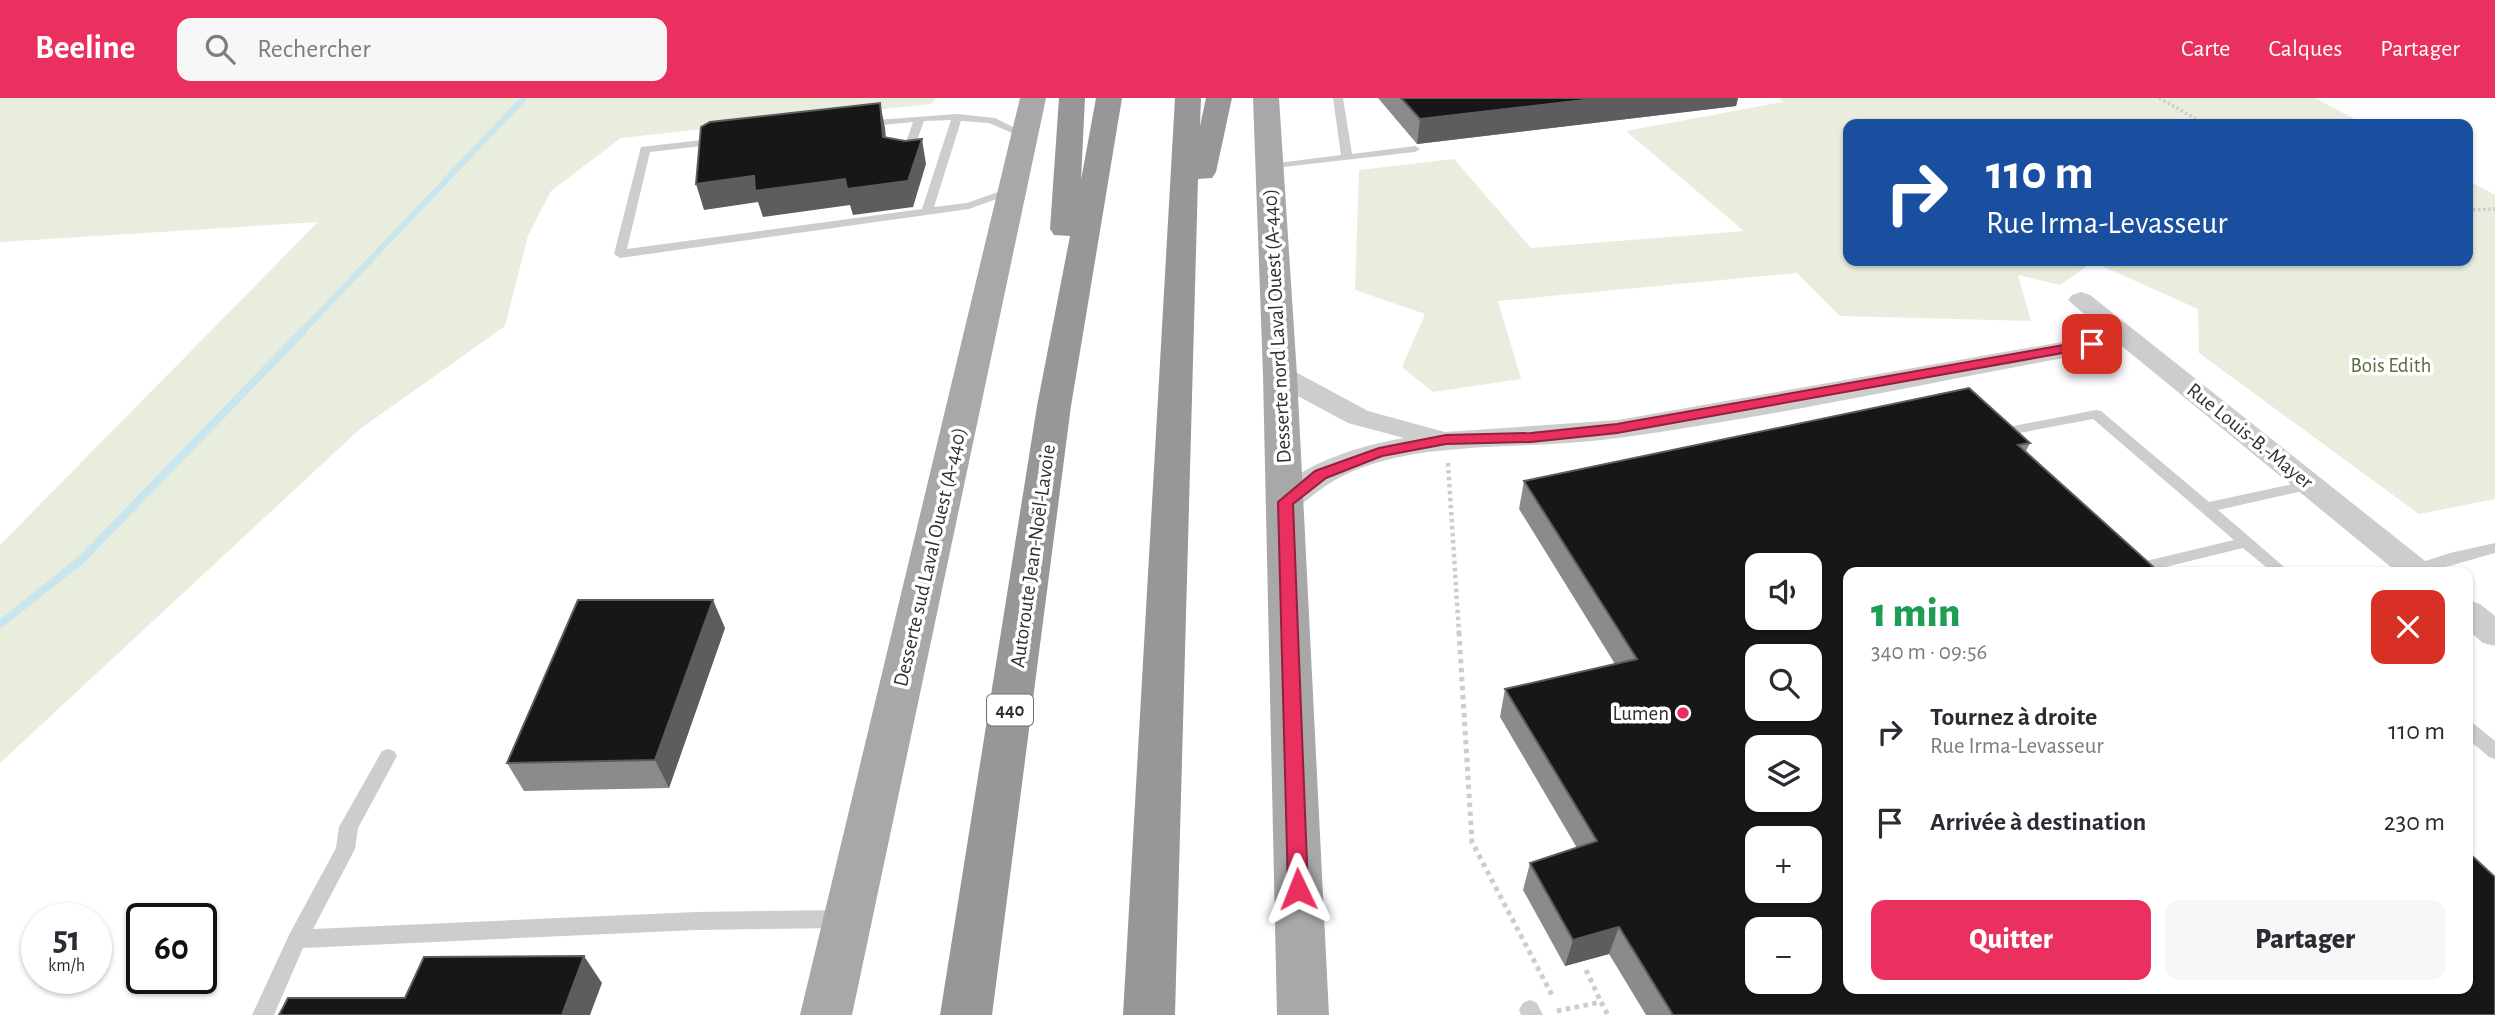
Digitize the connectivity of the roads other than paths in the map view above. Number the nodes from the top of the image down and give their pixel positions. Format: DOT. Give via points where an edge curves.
graph roads {
  1 [pos="1033,98"];
  2 [pos="1072,98"];
  3 [pos="1109,98"];
  4 [pos="1188,98"];
  5 [pos="1219,98"];
  6 [pos="1266,98"];
  7 [pos="1338,98"];
  8 [pos="957,117"];
  9 [pos="920,118"];
  10 [pos="854,125"];
  11 [pos="1024,135"];
  12 [pos="729,140"];
  13 [pos="1415,149"];
  14 [pos="907,154"];
  15 [pos="1347,158"];
  16 [pos="1270,167"];
  17 [pos="1012,190"];
  18 [pos="927,212"];
  19 [pos="1181,259"];
  20 [pos="2081,300"];
  21 [pos="2128,338"];
  22 [pos="1280,374"];
  23 [pos="1054,406"];
  24 [pos="2003,432"];
  25 [pos="1447,450"];
  26 [pos="2311,485"];
  27 [pos="1285,502"];
  28 [pos="2206,508"];
  29 [pos="2246,542"];
  30 [pos="2495,548"];
  31 [pos="2142,567"];
  32 [pos="2276,567"];
  33 [pos="2412,567"];
  34 [pos="2427,567"];
  35 [pos="2473,616"];
  36 [pos="2495,634"];
  37 [pos="2473,733"];
  38 [pos="2495,752"];
  39 [pos="388,756"];
  40 [pos="848,919"];
  41 [pos="297,939"];
  42 [pos="263,1015"];
  43 [pos="826,1015"];
  44 [pos="966,1015"];
  45 [pos="1149,1015"];
  46 [pos="1303,1015"];
  1 -- 11 [label="main road, Desserte sud Laval Ouest (A-440)"];
  2 -- 23 [label="highway"];
  3 -- 23 [label="highway, Autoroute Jean-Noël-Lavoie / 440"];
  4 -- 19 [label="highway"];
  5 -- 19 [label="highway"];
  6 -- 16 [label="main road, Desserte nord Laval Ouest (A-440)"];
  7 -- 15 [label="lane"];
  8 -- 9 [label="lane"];
  8 -- 11 [label="lane" via="991,120"];
  8 -- 18 [label="lane"];
  9 -- 10 [label="lane"];
  9 -- 14 [label="lane"];
  11 -- 17 [label="main road, Desserte sud Laval Ouest (A-440)"];
  12 -- 18 [label="lane" via="645,149 620,254"];
  13 -- 15 [label="lane"];
  15 -- 16 [label="lane"];
  16 -- 22 [label="main road, Desserte nord Laval Ouest (A-440)"];
  17 -- 18 [label="lane" via="979,203"];
  17 -- 40 [label="main road, Desserte sud Laval Ouest (A-440)"];
  19 -- 45 [label="highway"];
  20 -- 21 [label="street, Rue Louis-B.-Mayer"];
  21 -- 25 [label="street" via="1617,429"];
  21 -- 26 [label="street, Rue Louis-B.-Mayer"];
  22 -- 25 [label="street" via="1358,417"];
  22 -- 27 [label="main road, Desserte nord Laval Ouest (A-440)"];
  23 -- 44 [label="highway, Autoroute Jean-Noël-Lavoie / 440"];
  24 -- 28 [label="lane" via="2096,414"];
  25 -- 27 [label="street" via="1353,460 1321,475"];
  26 -- 28 [label="lane"];
  26 -- 33 [label="street, Rue Louis-B.-Mayer"];
  27 -- 46 [label="main road, Desserte nord Laval Ouest (A-440)"];
  28 -- 29 [label="lane"];
  29 -- 31 [label="lane"];
  29 -- 32 [label="lane"];
  30 -- 34 [label="lane"];
  35 -- 36 [label="street"];
  37 -- 38 [label="lane"];
  39 -- 41 [label="lane"];
  40 -- 41 [label="lane" via="696,921"];
  40 -- 43 [label="main road, Desserte sud Laval Ouest (A-440)"];
  41 -- 42 [label="lane"];
}
